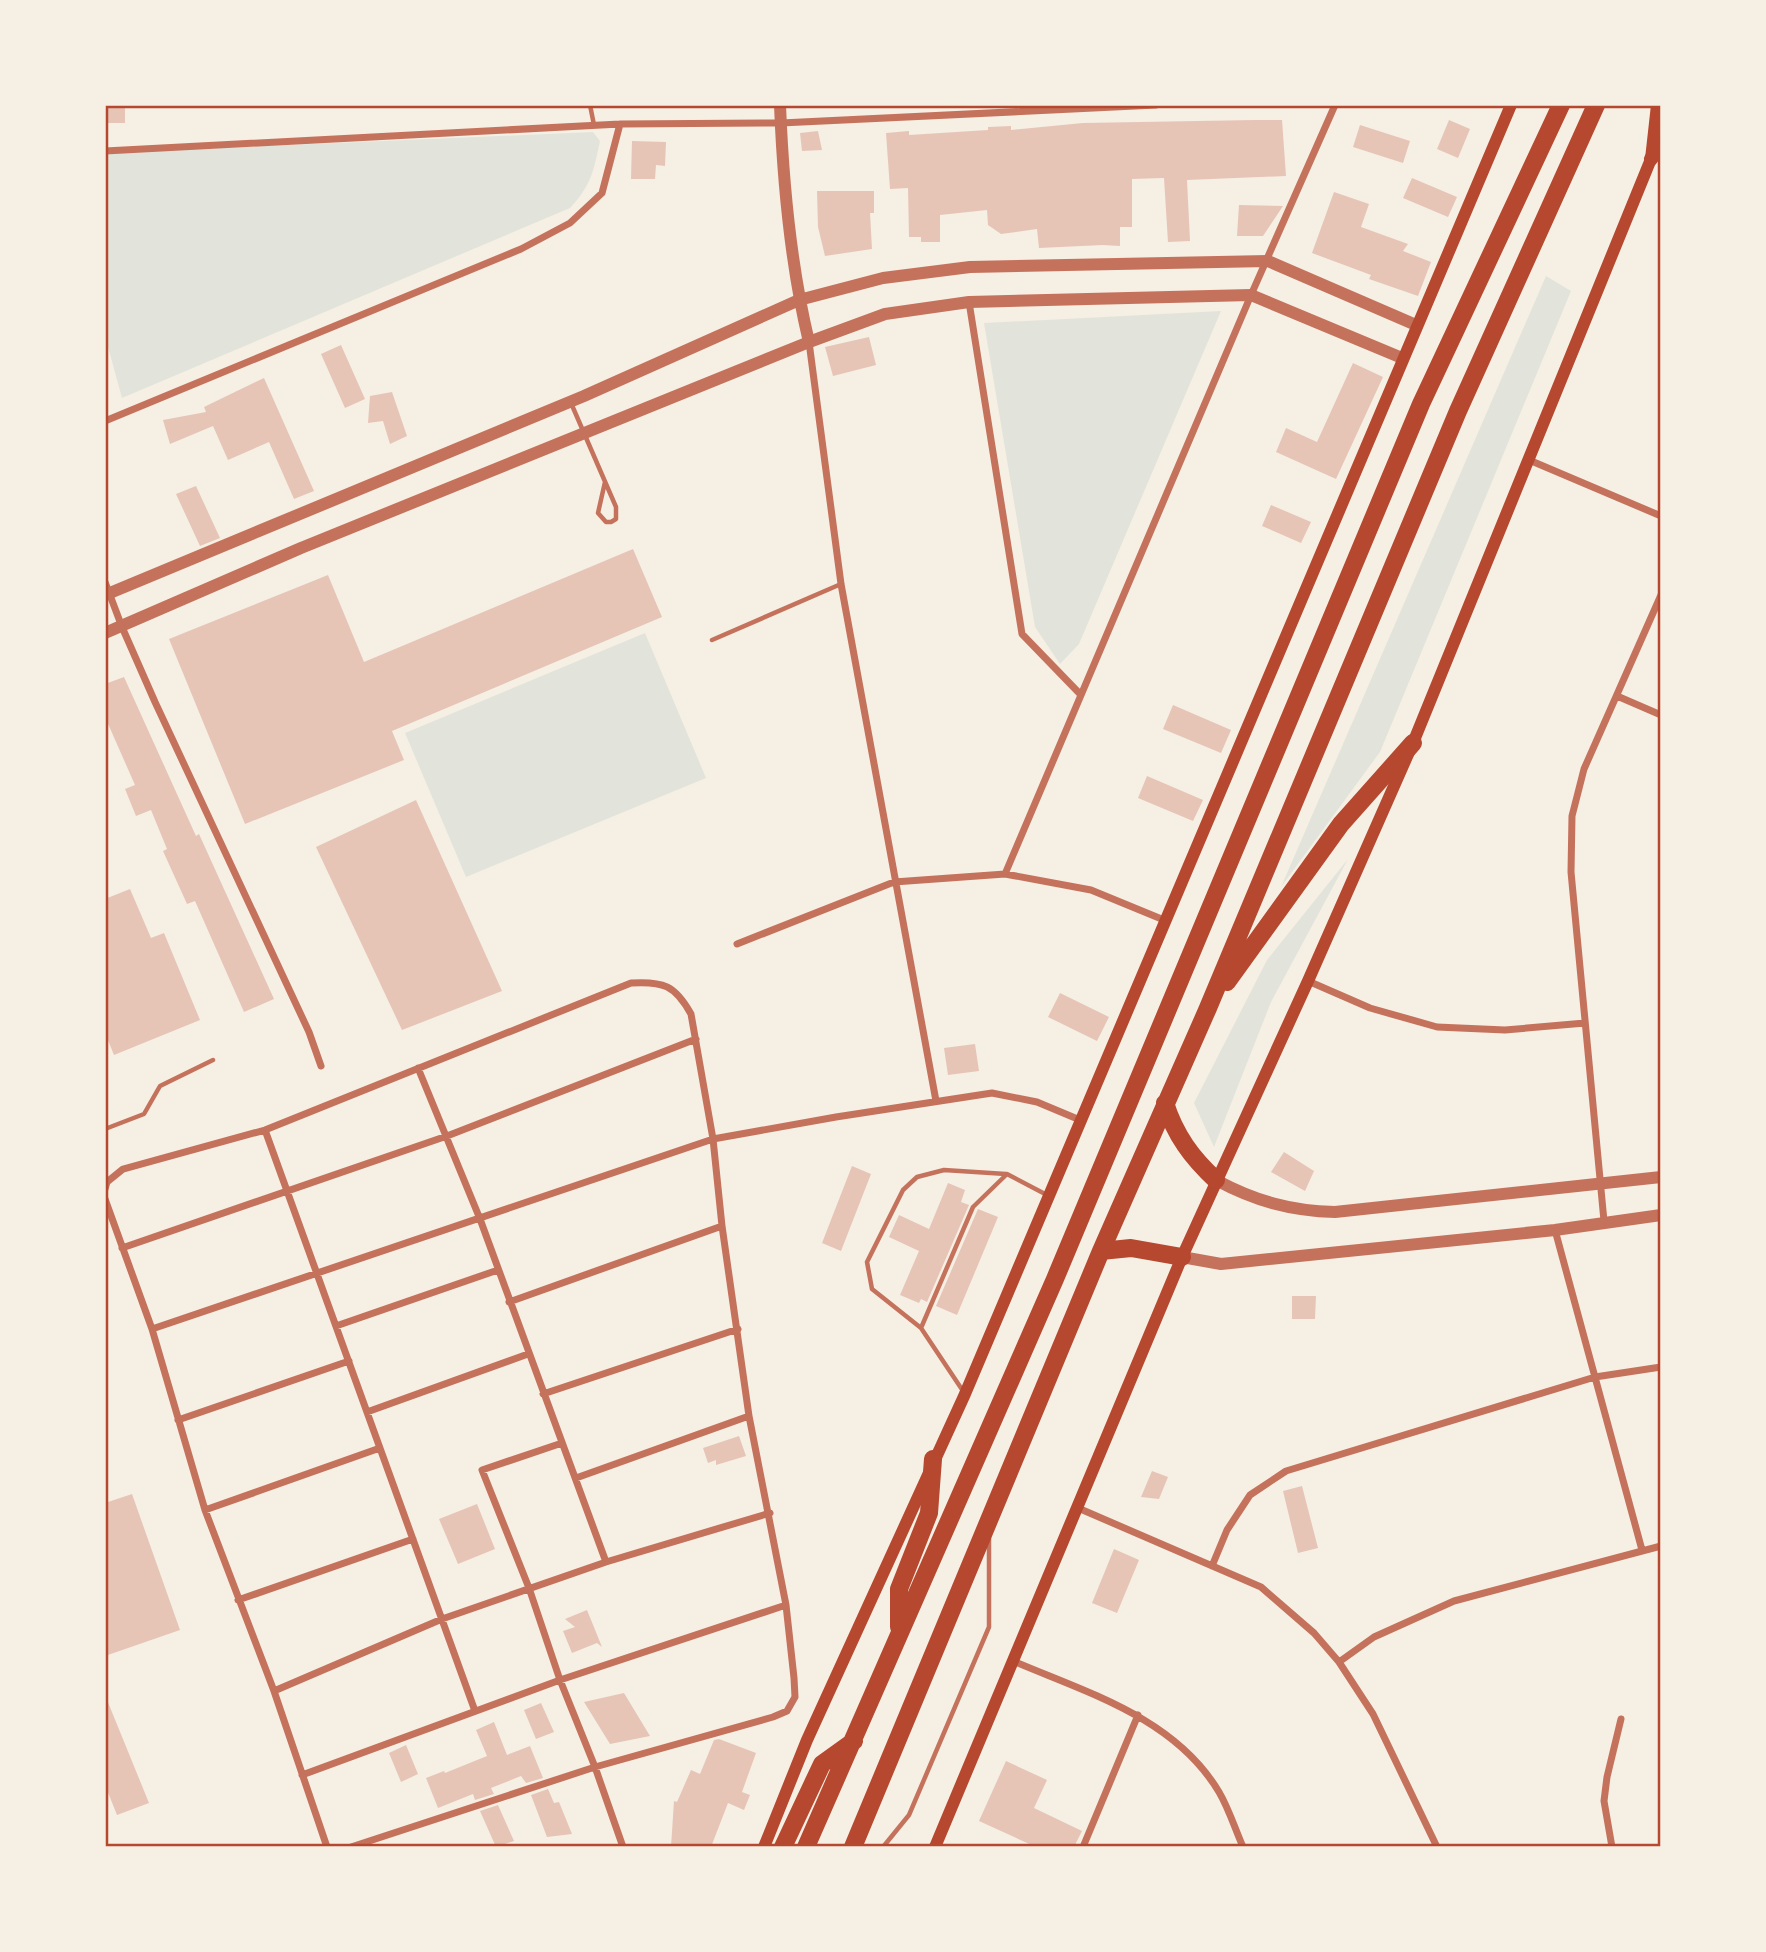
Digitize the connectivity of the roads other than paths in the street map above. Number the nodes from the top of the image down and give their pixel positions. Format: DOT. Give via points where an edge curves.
graph roads {
  1 [pos="590,105"];
  2 [pos="780,105"];
  3 [pos="1156,105"];
  4 [pos="1335,105"];
  5 [pos="1511,105"];
  6 [pos="1560,105"];
  7 [pos="1596,105"];
  8 [pos="1657,105"];
  9 [pos="781,123"];
  10 [pos="620,124"];
  11 [pos="594,125"];
  12 [pos="1661,144"];
  13 [pos="105,151"];
  14 [pos="1651,159"];
  15 [pos="1268,261"];
  16 [pos="1251,295"];
  17 [pos="799,300"];
  18 [pos="969,302"];
  19 [pos="1416,325"];
  20 [pos="809,342"];
  21 [pos="1402,358"];
  22 [pos="570,402"];
  23 [pos="105,421"];
  24 [pos="585,433"];
  25 [pos="1529,460"];
  26 [pos="605,482"];
  27 [pos="1661,516"];
  28 [pos="841,584"];
  29 [pos="107,590"];
  30 [pos="1661,595"];
  31 [pos="122,627"];
  32 [pos="105,633"];
  33 [pos="712,640"];
  34 [pos="1081,695"];
  35 [pos="1617,696"];
  36 [pos="1661,715"];
  37 [pos="1413,743"];
  38 [pos="1005,874"];
  39 [pos="894,882"];
  40 [pos="1164,920"];
  41 [pos="737,944"];
  42 [pos="1308,981"];
  43 [pos="1209,1008"];
  44 [pos="1585,1023"];
  45 [pos="696,1039"];
  46 [pos="213,1060"];
  47 [pos="321,1066"];
  48 [pos="418,1068"];
  49 [pos="936,1101"];
  50 [pos="1165,1103"];
  51 [pos="1080,1120"];
  52 [pos="105,1129"];
  53 [pos="265,1129"];
  54 [pos="447,1136"];
  55 [pos="713,1139"];
  56 [pos="1007,1174"];
  57 [pos="1661,1177"];
  58 [pos="1216,1180"];
  59 [pos="1600,1183"];
  60 [pos="106,1185"];
  61 [pos="287,1190"];
  62 [pos="1048,1195"];
  63 [pos="105,1199"];
  64 [pos="1661,1215"];
  65 [pos="480,1219"];
  66 [pos="1604,1221"];
  67 [pos="722,1226"];
  68 [pos="1555,1230"];
  69 [pos="122,1248"];
  70 [pos="1101,1251"];
  71 [pos="1182,1257"];
  72 [pos="498,1270"];
  73 [pos="317,1274"];
  74 [pos="509,1301"];
  75 [pos="336,1326"];
  76 [pos="921,1328"];
  77 [pos="152,1329"];
  78 [pos="738,1329"];
  79 [pos="528,1354"];
  80 [pos="349,1361"];
  81 [pos="1661,1367"];
  82 [pos="1595,1377"];
  83 [pos="543,1394"];
  84 [pos="965,1394"];
  85 [pos="367,1412"];
  86 [pos="749,1416"];
  87 [pos="178,1420"];
  88 [pos="562,1443"];
  89 [pos="380,1448"];
  90 [pos="933,1460"];
  91 [pos="576,1478"];
  92 [pos="1078,1508"];
  93 [pos="205,1510"];
  94 [pos="770,1513"];
  95 [pos="989,1520"];
  96 [pos="413,1539"];
  97 [pos="1661,1546"];
  98 [pos="1642,1550"];
  99 [pos="606,1562"];
  100 [pos="1212,1566"];
  101 [pos="530,1588"];
  102 [pos="238,1600"];
  103 [pos="786,1605"];
  104 [pos="442,1619"];
  105 [pos="898,1634"];
  106 [pos="1013,1661"];
  107 [pos="1339,1662"];
  108 [pos="560,1680"];
  109 [pos="274,1692"];
  110 [pos="475,1711"];
  111 [pos="1138,1715"];
  112 [pos="1621,1719"];
  113 [pos="854,1741"];
  114 [pos="595,1767"];
  115 [pos="302,1775"];
  116 [pos="327,1847"];
  117 [pos="352,1847"];
  118 [pos="623,1847"];
  119 [pos="764,1847"];
  120 [pos="783,1847"];
  121 [pos="806,1847"];
  122 [pos="853,1847"];
  123 [pos="883,1847"];
  124 [pos="935,1847"];
  125 [pos="1083,1847"];
  126 [pos="1243,1847"];
  127 [pos="1437,1847"];
  128 [pos="1612,1847"];
  1 -- 11 [label="lane"];
  2 -- 9 [label="street"];
  3 -- 9 [label="street"];
  4 -- 15 [label="street"];
  5 -- 19 [label="main road"];
  6 -- 105 [label="highway" via="1421,404 1049,1292"];
  7 -- 43 [label="highway" via="1458,411"];
  8 -- 14 [label="main road"];
  9 -- 10 [label="street"];
  9 -- 17 [label="street"];
  10 -- 11 [label="street"];
  10 -- 23 [label="street" via="602,193 570,223 521,249"];
  11 -- 13 [label="street"];
  12 -- 14 [label="main road"];
  14 -- 25 [label="main road"];
  15 -- 16 [label="street"];
  15 -- 17 [label="street" via="970,267 883,278"];
  15 -- 19 [label="street"];
  16 -- 18 [label="street"];
  16 -- 21 [label="street"];
  16 -- 34 [label="street"];
  17 -- 20 [label="street"];
  17 -- 22 [label="street"];
  18 -- 20 [label="street" via="885,314"];
  18 -- 34 [label="street" via="1022,634"];
  19 -- 21 [label="main road"];
  20 -- 24 [label="street"];
  20 -- 28 [label="street"];
  21 -- 40 [label="main road"];
  22 -- 24 [label="lane"];
  22 -- 29 [label="street"];
  24 -- 26 [label="lane"];
  24 -- 31 [label="street" via="301,548"];
  25 -- 27 [label="street"];
  25 -- 37 [label="main road"];
  26 -- 26 [label="lane" via="597,508 611,523 616,507"];
  28 -- 33 [label="lane"];
  28 -- 39 [label="street"];
  29 -- 31 [label="street"];
  30 -- 35 [label="street"];
  31 -- 32 [label="street"];
  31 -- 47 [label="street"];
  34 -- 38 [label="street"];
  35 -- 36 [label="street"];
  35 -- 44 [label="street" via="1584,769 1572,816 1571,872"];
  37 -- 42 [label="main road"];
  37 -- 43 [label="highway" via="1341,824"];
  38 -- 39 [label="street"];
  38 -- 40 [label="street" via="1091,890"];
  39 -- 41 [label="street"];
  39 -- 49 [label="street"];
  40 -- 51 [label="main road"];
  42 -- 44 [label="street" via="1370,1007 1437,1027 1505,1030"];
  42 -- 58 [label="main road"];
  43 -- 50 [label="highway"];
  44 -- 59 [label="street"];
  45 -- 48 [label="street" via="682,997 668,986 631,983"];
  45 -- 54 [label="street"];
  45 -- 55 [label="street"];
  46 -- 52 [label="lane" via="160,1086 144,1114"];
  48 -- 53 [label="street"];
  48 -- 54 [label="street"];
  49 -- 51 [label="street" via="992,1093 1037,1102"];
  49 -- 55 [label="street"];
  50 -- 58 [label="highway" via="1188,1150"];
  50 -- 70 [label="highway"];
  51 -- 62 [label="main road"];
  53 -- 60 [label="street" via="123,1170"];
  53 -- 61 [label="street"];
  54 -- 61 [label="street"];
  54 -- 65 [label="street"];
  55 -- 65 [label="street"];
  55 -- 67 [label="street"];
  56 -- 62 [label="lane"];
  56 -- 76 [label="lane" via="973,1206"];
  56 -- 76 [label="lane" via="944,1170 917,1177 904,1190 867,1262 873,1289"];
  57 -- 59 [label="street"];
  58 -- 59 [label="street" via="1284,1208 1335,1212"];
  58 -- 71 [label="main road"];
  59 -- 66 [label="street"];
  61 -- 69 [label="street"];
  61 -- 73 [label="street"];
  62 -- 84 [label="main road"];
  63 -- 69 [label="street"];
  64 -- 66 [label="street"];
  65 -- 72 [label="street"];
  65 -- 73 [label="street"];
  66 -- 68 [label="street"];
  67 -- 74 [label="street"];
  67 -- 78 [label="street"];
  68 -- 71 [label="street" via="1221,1264"];
  68 -- 82 [label="street"];
  69 -- 77 [label="street"];
  70 -- 71 [label="highway" via="1131,1248"];
  70 -- 95 [label="highway"];
  71 -- 92 [label="main road"];
  72 -- 74 [label="street"];
  72 -- 75 [label="street"];
  73 -- 75 [label="street"];
  73 -- 77 [label="street"];
  74 -- 79 [label="street"];
  75 -- 80 [label="street"];
  76 -- 84 [label="lane"];
  77 -- 87 [label="street"];
  78 -- 83 [label="street"];
  78 -- 86 [label="street"];
  79 -- 83 [label="street"];
  79 -- 85 [label="street"];
  80 -- 85 [label="street"];
  80 -- 87 [label="street"];
  81 -- 82 [label="street"];
  82 -- 98 [label="street"];
  82 -- 100 [label="street" via="1286,1471 1250,1495 1227,1530"];
  83 -- 88 [label="street"];
  84 -- 90 [label="main road"];
  85 -- 89 [label="street"];
  86 -- 91 [label="street"];
  86 -- 94 [label="street"];
  87 -- 93 [label="street"];
  88 -- 91 [label="street"];
  88 -- 101 [label="street" via="482,1470"];
  89 -- 93 [label="street"];
  89 -- 96 [label="street"];
  90 -- 105 [label="highway" via="929,1513 899,1589"];
  90 -- 119 [label="main road"];
  91 -- 99 [label="street"];
  92 -- 100 [label="street"];
  92 -- 106 [label="main road"];
  93 -- 102 [label="street"];
  94 -- 99 [label="street"];
  94 -- 103 [label="street"];
  95 -- 122 [label="highway"];
  95 -- 123 [label="lane" via="989,1627 909,1815"];
  96 -- 102 [label="street"];
  96 -- 104 [label="street"];
  97 -- 98 [label="street"];
  98 -- 107 [label="street" via="1454,1601 1374,1637"];
  99 -- 101 [label="street"];
  100 -- 107 [label="street" via="1261,1587 1314,1633"];
  101 -- 104 [label="street"];
  101 -- 108 [label="street"];
  102 -- 109 [label="street"];
  103 -- 108 [label="street"];
  103 -- 114 [label="street" via="795,1697 787,1711"];
  104 -- 109 [label="street"];
  104 -- 110 [label="street"];
  105 -- 113 [label="highway"];
  106 -- 111 [label="street"];
  106 -- 124 [label="main road"];
  107 -- 127 [label="street" via="1373,1714"];
  108 -- 110 [label="street"];
  108 -- 114 [label="street"];
  109 -- 115 [label="street"];
  110 -- 115 [label="street"];
  111 -- 125 [label="street"];
  111 -- 126 [label="street" via="1192,1757 1219,1793"];
  112 -- 128 [label="street" via="1604,1801"];
  113 -- 120 [label="highway" via="822,1764"];
  113 -- 121 [label="highway"];
  114 -- 117 [label="street"];
  114 -- 118 [label="street"];
  115 -- 116 [label="street"];
}
